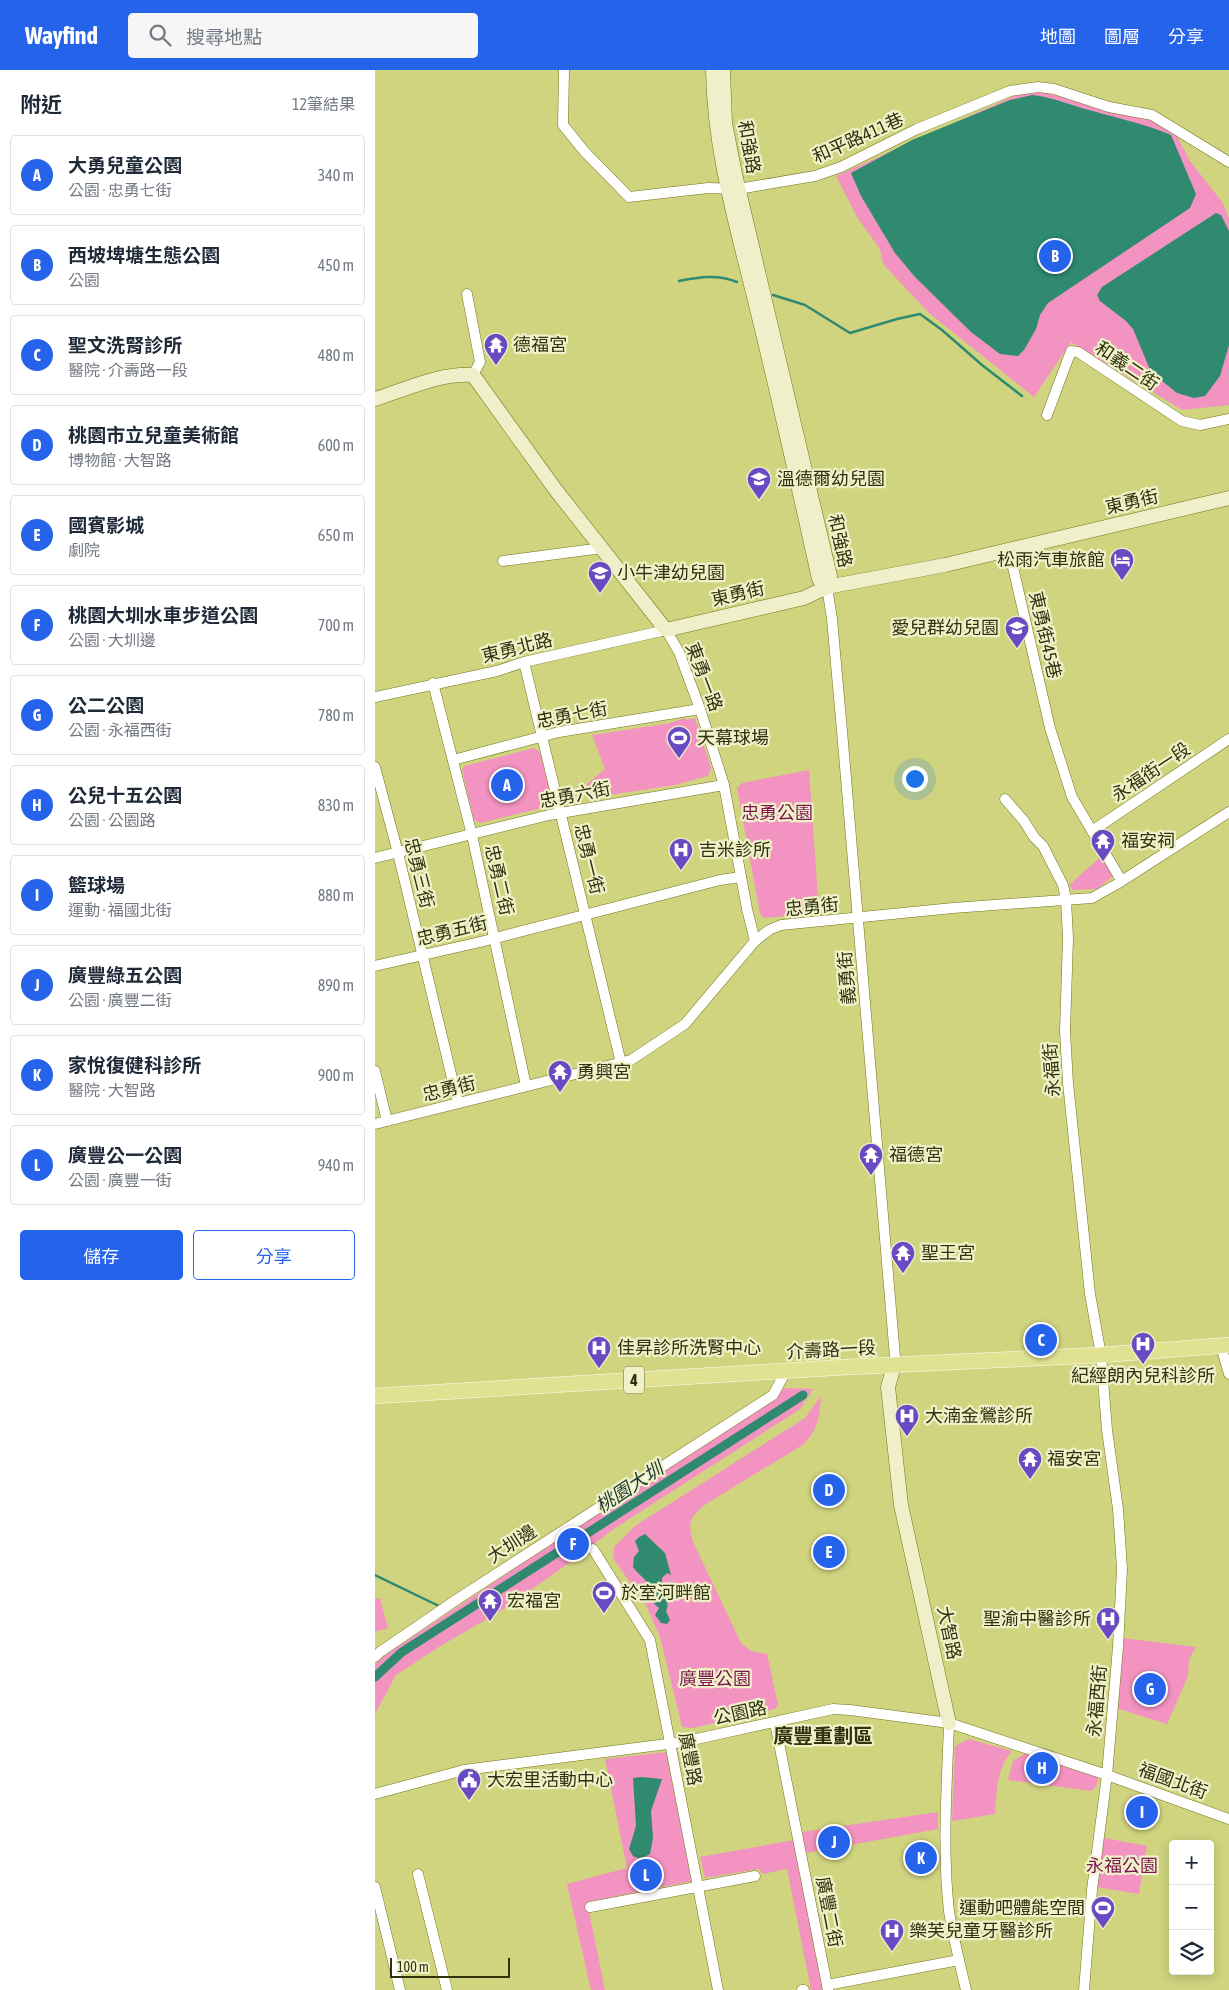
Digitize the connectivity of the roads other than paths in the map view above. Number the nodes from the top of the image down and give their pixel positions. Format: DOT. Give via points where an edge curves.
graph roads {
  1 [pos="564,70"];
  2 [pos="713,70"];
  3 [pos="723,70"];
  4 [pos="1229,162"];
  5 [pos="733,189"];
  6 [pos="467,294"];
  7 [pos="473,375"];
  8 [pos="375,399"];
  9 [pos="1047,415"];
  10 [pos="1229,418"];
  11 [pos="1229,498"];
  12 [pos="602,548"];
  13 [pos="1009,550"];
  14 [pos="503,561"];
  15 [pos="827,587"];
  16 [pos="666,630"];
  17 [pos="524,662"];
  18 [pos="433,683"];
  19 [pos="375,697"];
  20 [pos="700,709"];
  21 [pos="543,736"];
  22 [pos="1229,739"];
  23 [pos="453,760"];
  24 [pos="375,767"];
  25 [pos="724,785"];
  26 [pos="1005,799"];
  27 [pos="1229,812"];
  28 [pos="561,813"];
  29 [pos="1092,831"];
  30 [pos="472,835"];
  31 [pos="398,853"];
  32 [pos="375,858"];
  33 [pos="741,877"];
  34 [pos="1121,880"];
  35 [pos="1067,900"];
  36 [pos="586,915"];
  37 [pos="858,918"];
  38 [pos="495,938"];
  39 [pos="755,941"];
  40 [pos="423,955"];
  41 [pos="375,966"];
  42 [pos="621,1063"];
  43 [pos="375,1071"];
  44 [pos="526,1086"];
  45 [pos="458,1103"];
  46 [pos="387,1121"];
  47 [pos="375,1124"];
  48 [pos="1225,1346"];
  49 [pos="1101,1355"];
  50 [pos="894,1366"];
  51 [pos="786,1372"];
  52 [pos="1229,1374"];
  53 [pos="375,1396"];
  54 [pos="593,1549"];
  55 [pos="375,1657"];
  56 [pos="775,1722"];
  57 [pos="949,1724"];
  58 [pos="670,1744"];
  59 [pos="1107,1775"];
  60 [pos="375,1794"];
  61 [pos="1229,1819"];
  62 [pos="418,1874"];
  63 [pos="755,1876"];
  64 [pos="698,1886"];
  65 [pos="375,1888"];
  66 [pos="589,1907"];
  67 [pos="959,1960"];
  68 [pos="827,1988"];
  69 [pos="400,1990"];
  70 [pos="447,1990"];
  71 [pos="718,1990"];
  72 [pos="966,1990"];
  73 [pos="1084,1990"];
  1 -- 5 [label="street, 和平路411巷" via="563,125 629,197 708,188"];
  2 -- 5 [label="street, 和強路" via="716,129"];
  3 -- 5 [label="street, 和強路"];
  4 -- 5 [label="street, 和平路411巷" via="1153,115 1109,107 1054,89 1023,88 917,129 841,167 815,176"];
  5 -- 15 [label="street, 和強路" via="829,576"];
  6 -- 7 [label="street" via="480,362"];
  7 -- 8 [label="street" via="432,379"];
  7 -- 12 [label="street"];
  9 -- 10 [label="street, 和義二街" via="1071,351 1078,352 1182,421 1200,425"];
  11 -- 13 [label="street, 東勇街"];
  12 -- 14 [label="street"];
  12 -- 16 [label="street"];
  13 -- 15 [label="street, 東勇街"];
  13 -- 29 [label="street, 東勇街45巷" via="1050,728 1072,797"];
  15 -- 16 [label="street, 東勇街" via="804,598"];
  15 -- 37 [label="street, 義勇街"];
  16 -- 17 [label="street, 東勇北路"];
  16 -- 20 [label="street, 東勇一路" via="679,652"];
  17 -- 18 [label="street, 東勇北路" via="497,671"];
  17 -- 21 [label="street, 忠勇一街"];
  18 -- 19 [label="street, 東勇北路"];
  18 -- 23 [label="street, 忠勇二街"];
  20 -- 21 [label="street, 忠勇七街"];
  20 -- 25 [label="street, 東勇一路"];
  21 -- 23 [label="street, 忠勇七街"];
  21 -- 28 [label="street, 忠勇一街"];
  22 -- 29 [label="street, 永福街一段"];
  23 -- 30 [label="street, 忠勇二街"];
  24 -- 31 [label="street, 忠勇三街"];
  25 -- 28 [label="street, 忠勇六街"];
  25 -- 33 [label="street, 東勇一路"];
  26 -- 35 [label="street, 永福街" via="1043,846"];
  27 -- 34 [label="street, 忠勇街"];
  28 -- 30 [label="street, 忠勇六街"];
  28 -- 36 [label="street, 忠勇一街"];
  29 -- 34 [label="street, 東勇街45巷"];
  30 -- 31 [label="street, 忠勇六街"];
  30 -- 38 [label="street, 忠勇二街"];
  31 -- 32 [label="street, 忠勇六街"];
  31 -- 40 [label="street, 忠勇三街"];
  33 -- 36 [label="street, 忠勇五街"];
  33 -- 39 [label="street, 東勇一路"];
  34 -- 35 [label="street, 忠勇街" via="1092,898"];
  35 -- 37 [label="street, 忠勇街"];
  35 -- 49 [label="street, 永福街" via="1065,1031 1090,1294"];
  36 -- 38 [label="street, 忠勇五街"];
  36 -- 42 [label="street, 忠勇一街"];
  37 -- 39 [label="street, 忠勇街" via="781,925"];
  37 -- 50 [label="street, 義勇街"];
  38 -- 40 [label="street, 忠勇五街"];
  38 -- 44 [label="street, 忠勇二街"];
  39 -- 42 [label="street, 忠勇街" via="685,1024 631,1060"];
  40 -- 41 [label="street, 忠勇五街"];
  40 -- 45 [label="street, 忠勇三街"];
  42 -- 44 [label="street, 忠勇街"];
  43 -- 46 [label="street"];
  44 -- 45 [label="street, 忠勇街"];
  45 -- 46 [label="street, 忠勇街"];
  46 -- 47 [label="street, 忠勇街"];
  48 -- 49 [label="main road, 介壽路一段 / 4"];
  48 -- 52 [label="street"];
  49 -- 50 [label="main road, 介壽路一段 / 4"];
  49 -- 59 [label="street, 永福西街" via="1107,1430 1119,1509 1122,1569"];
  50 -- 51 [label="main road, 介壽路一段 / 4"];
  50 -- 57 [label="street, 大智路" via="887,1387 901,1505"];
  51 -- 53 [label="main road, 介壽路一段 / 4"];
  51 -- 55 [label="street, 大圳邊" via="773,1395 459,1598"];
  54 -- 58 [label="street, 廣豐路" via="650,1640"];
  56 -- 57 [label="street, 公園路" via="833,1709 869,1711"];
  56 -- 58 [label="street, 公園路"];
  56 -- 68 [label="street, 廣豐二街"];
  57 -- 59 [label="street, 公園路"];
  57 -- 67 [label="street, 大智路" via="945,1830 949,1912"];
  58 -- 60 [label="street, 公園路" via="464,1770"];
  58 -- 64 [label="street, 廣豐路"];
  59 -- 61 [label="street, 福國北街"];
  59 -- 73 [label="street, 永福西街" via="1092,1890"];
  62 -- 70 [label="street"];
  63 -- 64 [label="street"];
  64 -- 66 [label="street"];
  64 -- 71 [label="street, 廣豐路"];
  65 -- 69 [label="street"];
  67 -- 68 [label="street"];
  67 -- 72 [label="street, 大智路"];
}
